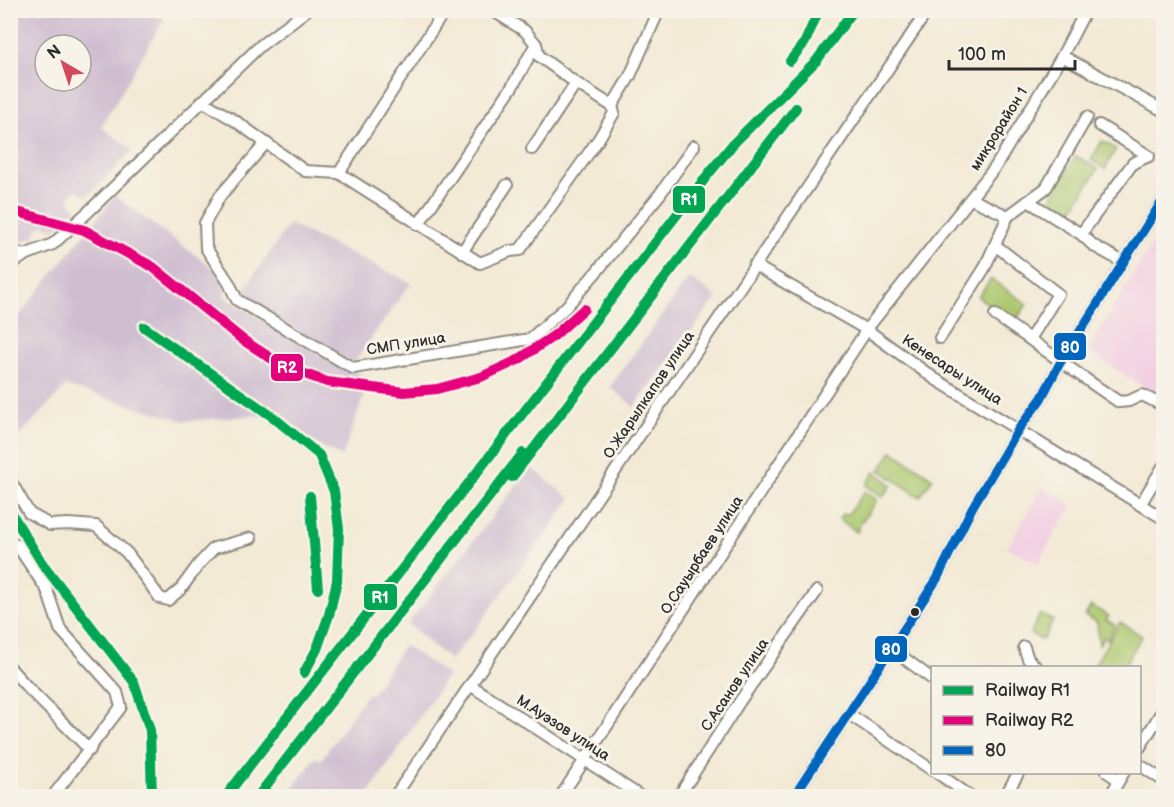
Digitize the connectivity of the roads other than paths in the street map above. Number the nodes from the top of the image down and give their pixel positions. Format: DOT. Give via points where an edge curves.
graph roads {
  1 [pos="307,10"];
  2 [pos="445,10"];
  3 [pos="492,10"];
  4 [pos="659,10"];
  5 [pos="928,10"];
  6 [pos="1086,10"];
  7 [pos="536,44"];
  8 [pos="1062,56"];
  9 [pos="576,84"];
  10 [pos="202,101"];
  11 [pos="612,106"];
  12 [pos="1164,111"];
  13 [pos="1087,117"];
  14 [pos="1099,125"];
  15 [pos="266,143"];
  16 [pos="694,146"];
  17 [pos="532,149"];
  18 [pos="339,173"];
  19 [pos="507,185"];
  20 [pos="1164,198"];
  21 [pos="971,199"];
  22 [pos="1028,201"];
  23 [pos="1008,216"];
  24 [pos="418,225"];
  25 [pos="1081,234"];
  26 [pos="995,245"];
  27 [pos="10,250"];
  28 [pos="462,252"];
  29 [pos="25,255"];
  30 [pos="1123,262"];
  31 [pos="10,265"];
  32 [pos="754,265"];
  33 [pos="994,315"];
  34 [pos="867,330"];
  35 [pos="940,338"];
  36 [pos="1030,339"];
  37 [pos="1060,363"];
  38 [pos="1164,406"];
  39 [pos="1018,430"];
  40 [pos="1164,465"];
  41 [pos="10,480"];
  42 [pos="1140,505"];
  43 [pos="1164,519"];
  44 [pos="251,538"];
  45 [pos="10,543"];
  46 [pos="817,591"];
  47 [pos="1024,647"];
  48 [pos="892,649"];
  49 [pos="1035,666"];
  50 [pos="10,668"];
  51 [pos="931,678"];
  52 [pos="470,685"];
  53 [pos="1164,708"];
  54 [pos="849,714"];
  55 [pos="1141,745"];
  56 [pos="90,750"];
  57 [pos="586,761"];
  58 [pos="1141,766"];
  59 [pos="931,769"];
  60 [pos="939,774"];
  61 [pos="1018,774"];
  62 [pos="1122,776"];
  63 [pos="1164,781"];
  64 [pos="800,794"];
  65 [pos="53,796"];
  66 [pos="395,796"];
  67 [pos="561,796"];
  68 [pos="640,796"];
  69 [pos="679,796"];
  70 [pos="970,796"];
  71 [pos="1005,796"];
  72 [pos="1110,796"];
  1 -- 10 [label="street" via="260,46"];
  2 -- 18 [label="street"];
  3 -- 7 [label="street" via="525,31"];
  4 -- 11 [label="street"];
  5 -- 32 [label="street, О.Жарылкапов улица"];
  6 -- 8 [label="street, микрорайон 1"];
  7 -- 9 [label="street" via="539,56"];
  7 -- 24 [label="street" via="512,87"];
  8 -- 12 [label="street"];
  8 -- 21 [label="street, микрорайон 1" via="996,166"];
  9 -- 11 [label="street"];
  9 -- 17 [label="street"];
  10 -- 15 [label="street"];
  10 -- 29 [label="street" via="59,239"];
  11 -- 28 [label="street" via="614,113 598,140 520,250 480,263"];
  13 -- 22 [label="street" via="1046,188"];
  14 -- 25 [label="street" via="1149,156 1133,163"];
  15 -- 16 [label="street, СМП улица" via="220,196 205,223 206,248 237,300 353,368 530,339 566,307 598,270"];
  15 -- 18 [label="street" via="305,171"];
  18 -- 24 [label="street"];
  19 -- 28 [label="street"];
  20 -- 30 [label="street"];
  21 -- 23 [label="street"];
  21 -- 34 [label="street, микрорайон 1"];
  22 -- 23 [label="street"];
  22 -- 25 [label="street"];
  23 -- 26 [label="street"];
  24 -- 28 [label="street"];
  25 -- 30 [label="street"];
  26 -- 35 [label="street"];
  26 -- 36 [label="street" via="1058,294"];
  27 -- 29 [label="street"];
  29 -- 31 [label="street"];
  30 -- 37 [label="street"];
  32 -- 34 [label="street, Кенесары улица"];
  32 -- 52 [label="street, О.Жарылкапов улица"];
  33 -- 36 [label="street"];
  34 -- 39 [label="street, Кенесары улица" via="935,379"];
  34 -- 57 [label="street, О.Сауырбаев улица"];
  36 -- 37 [label="street"];
  37 -- 38 [label="street" via="1119,402 1142,395"];
  37 -- 39 [label="street" via="1041,399"];
  39 -- 42 [label="street, Кенесары улица"];
  39 -- 48 [label="street" via="972,508 937,579"];
  40 -- 42 [label="street"];
  41 -- 44 [label="street" via="29,513 50,525 96,526 127,553 160,598 168,600 214,548"];
  42 -- 43 [label="street, Кенесары улица"];
  45 -- 56 [label="street" via="17,545 47,590 60,629 117,692 122,707"];
  46 -- 69 [label="street, С.Асанов улица"];
  47 -- 49 [label="street"];
  48 -- 51 [label="street"];
  48 -- 54 [label="street"];
  50 -- 56 [label="street"];
  52 -- 57 [label="street, М.Ауэзов улица"];
  52 -- 66 [label="street, О.Жарылкапов улица"];
  53 -- 55 [label="street"];
  54 -- 59 [label="street"];
  54 -- 64 [label="street"];
  56 -- 65 [label="street"];
  57 -- 67 [label="street, О.Сауырбаев улица"];
  57 -- 68 [label="street, М.Ауэзов улица"];
  58 -- 63 [label="street"];
  60 -- 70 [label="street"];
  61 -- 71 [label="street"];
  62 -- 72 [label="street"];
}
